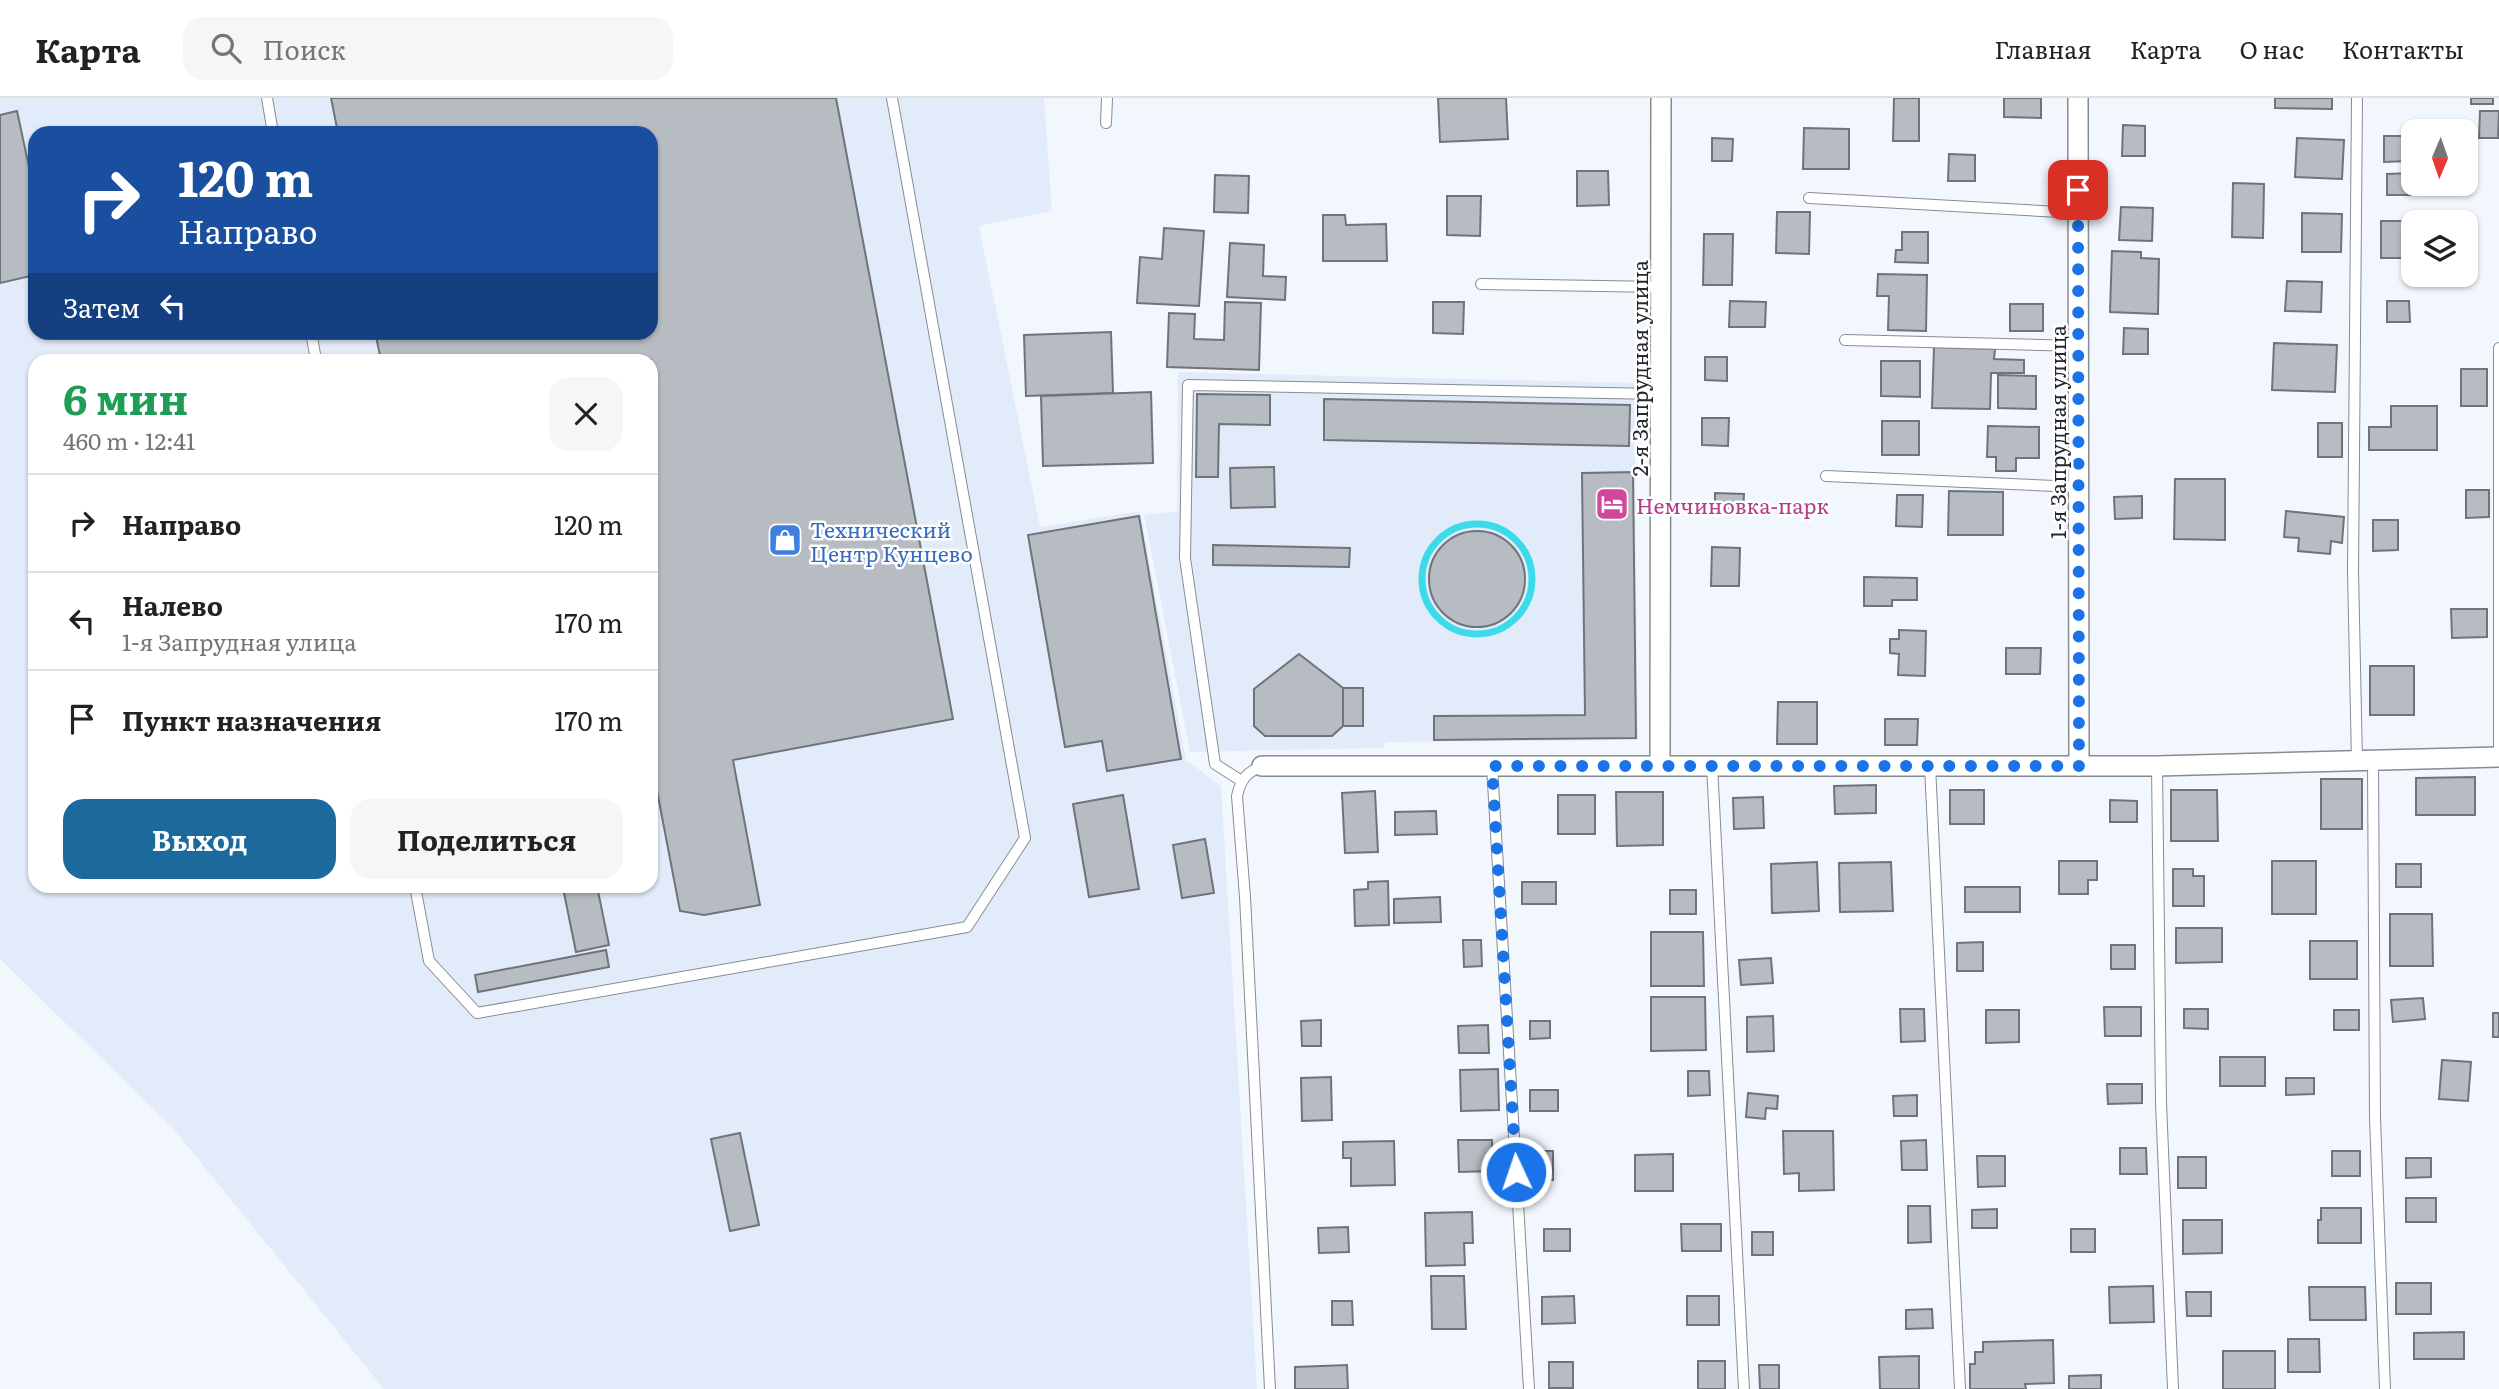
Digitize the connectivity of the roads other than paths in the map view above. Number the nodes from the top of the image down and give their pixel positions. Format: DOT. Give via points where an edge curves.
graph roads {
  1 [pos="267,98"];
  2 [pos="892,98"];
  3 [pos="1107,98"];
  4 [pos="1661,98"];
  5 [pos="2077,98"];
  6 [pos="2357,98"];
  7 [pos="1106,123"];
  8 [pos="273,126"];
  9 [pos="1809,198"];
  10 [pos="2078,214"];
  11 [pos="1481,284"];
  12 [pos="1661,287"];
  13 [pos="1845,340"];
  14 [pos="2078,346"];
  15 [pos="2499,348"];
  16 [pos="1660,394"];
  17 [pos="1826,476"];
  18 [pos="2078,487"];
  19 [pos="2499,757"];
  20 [pos="2365,762"];
  21 [pos="1660,765"];
  22 [pos="1712,765"];
  23 [pos="2157,765"];
  24 [pos="1262,766"];
  25 [pos="1492,766"];
  26 [pos="1930,766"];
  27 [pos="2079,766"];
  28 [pos="1240,780"];
  29 [pos="416,893"];
  30 [pos="1270,1389"];
  31 [pos="1530,1389"];
  32 [pos="1744,1389"];
  33 [pos="1959,1389"];
  34 [pos="2173,1389"];
  35 [pos="2385,1389"];
  1 -- 8 [label="lane"];
  2 -- 29 [label="lane" via="1024,838 967,927 477,1013 429,961"];
  3 -- 7 [label="lane"];
  4 -- 12 [label="street, 2-я Запрудная улица"];
  5 -- 10 [label="street, 1-я Запрудная улица"];
  6 -- 20 [label="lane" via="2353,571"];
  9 -- 10 [label="lane"];
  10 -- 14 [label="street, 1-я Запрудная улица"];
  11 -- 12 [label="lane"];
  12 -- 16 [label="street, 2-я Запрудная улица"];
  13 -- 14 [label="lane"];
  14 -- 18 [label="street, 1-я Запрудная улица"];
  15 -- 19 [label="lane"];
  16 -- 21 [label="street, 2-я Запрудная улица"];
  16 -- 28 [label="lane" via="1188,384 1185,558 1215,764"];
  17 -- 18 [label="lane"];
  18 -- 27 [label="street, 1-я Запрудная улица"];
  19 -- 20 [label="street"];
  20 -- 23 [label="street"];
  20 -- 35 [label="lane"];
  21 -- 22 [label="street"];
  21 -- 25 [label="street"];
  22 -- 26 [label="street"];
  22 -- 32 [label="lane"];
  23 -- 27 [label="street"];
  23 -- 34 [label="lane" via="2161,1103"];
  24 -- 25 [label="street"];
  24 -- 28 [label="lane"];
  25 -- 31 [label="lane"];
  26 -- 27 [label="street"];
  26 -- 33 [label="lane"];
  28 -- 30 [label="lane" via="1237,796"];
}
